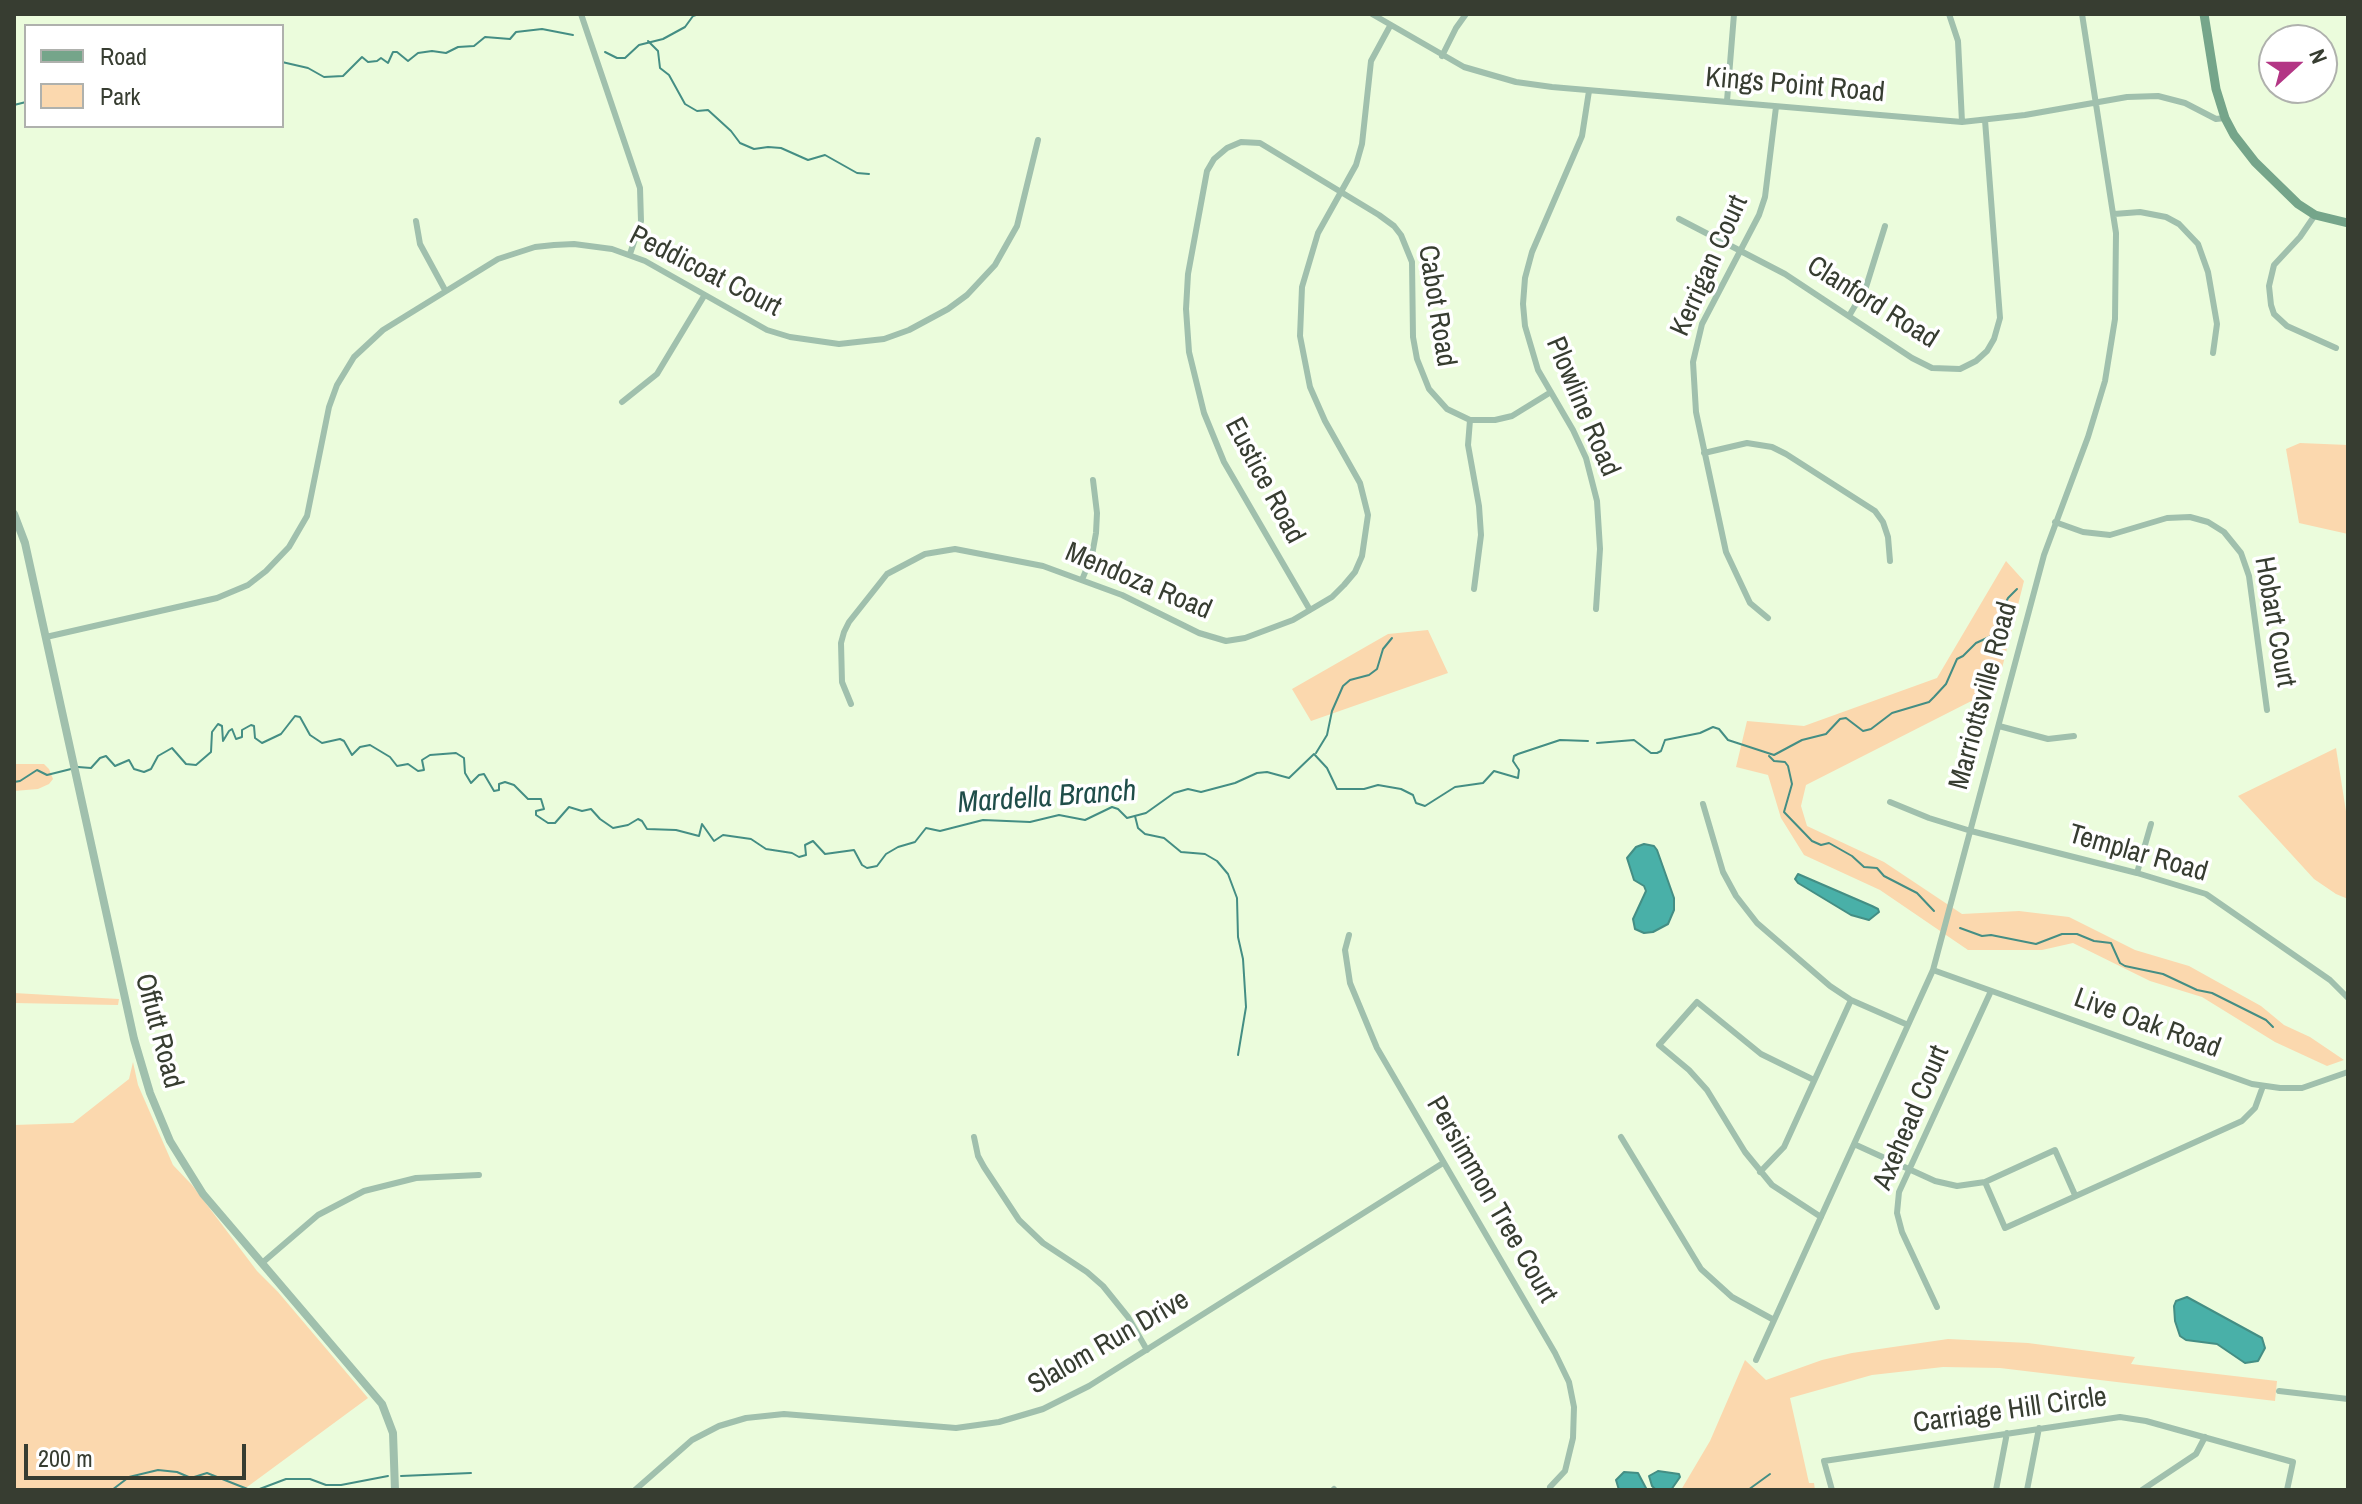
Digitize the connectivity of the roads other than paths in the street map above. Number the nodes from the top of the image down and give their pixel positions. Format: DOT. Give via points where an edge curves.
graph roads {
  1 [pos="581,14"];
  2 [pos="1372,14"];
  3 [pos="1466,14"];
  4 [pos="1734,14"];
  5 [pos="1949,14"];
  6 [pos="2082,14"];
  7 [pos="2204,14"];
  8 [pos="1390,26"];
  9 [pos="1442,56"];
  10 [pos="1589,91"];
  11 [pos="1727,101"];
  12 [pos="2097,103"];
  13 [pos="1776,107"];
  14 [pos="2225,118"];
  15 [pos="1985,120"];
  16 [pos="1962,122"];
  17 [pos="1038,140"];
  18 [pos="1341,191"];
  19 [pos="2114,214"];
  20 [pos="2315,215"];
  21 [pos="1679,219"];
  22 [pos="416,221"];
  23 [pos="2348,223"];
  24 [pos="1196,224"];
  25 [pos="1885,226"];
  26 [pos="1739,251"];
  27 [pos="630,254"];
  28 [pos="445,290"];
  29 [pos="704,296"];
  30 [pos="1849,316"];
  31 [pos="2336,348"];
  32 [pos="2213,353"];
  33 [pos="1551,392"];
  34 [pos="622,402"];
  35 [pos="1470,420"];
  36 [pos="1704,453"];
  37 [pos="1093,480"];
  38 [pos="14,514"];
  39 [pos="2055,522"];
  40 [pos="1890,561"];
  41 [pos="1082,580"];
  42 [pos="1474,589"];
  43 [pos="1596,609"];
  44 [pos="1310,610"];
  45 [pos="1768,618"];
  46 [pos="46,637"];
  47 [pos="851,704"];
  48 [pos="2267,710"];
  49 [pos="1999,726"];
  50 [pos="2074,736"];
  51 [pos="1890,802"];
  52 [pos="1703,804"];
  53 [pos="2151,824"];
  54 [pos="1971,831"];
  55 [pos="2137,873"];
  56 [pos="1349,935"];
  57 [pos="1933,970"];
  58 [pos="1991,991"];
  59 [pos="2348,998"];
  60 [pos="1851,1000"];
  61 [pos="1908,1025"];
  62 [pos="2348,1072"];
  63 [pos="1814,1080"];
  64 [pos="2263,1086"];
  65 [pos="974,1137"];
  66 [pos="1621,1137"];
  67 [pos="1854,1144"];
  68 [pos="1443,1163"];
  69 [pos="1909,1170"];
  70 [pos="1760,1172"];
  71 [pos="479,1175"];
  72 [pos="1985,1182"];
  73 [pos="2075,1195"];
  74 [pos="1821,1217"];
  75 [pos="262,1263"];
  76 [pos="1937,1307"];
  77 [pos="1774,1320"];
  78 [pos="1147,1350"];
  79 [pos="1756,1360"];
  80 [pos="2279,1391"];
  81 [pos="2348,1399"];
  82 [pos="2039,1428"];
  83 [pos="2007,1433"];
  84 [pos="2205,1437"];
  85 [pos="1550,1487"];
  86 [pos="395,1490"];
  87 [pos="635,1490"];
  88 [pos="1832,1490"];
  89 [pos="1996,1490"];
  90 [pos="2027,1490"];
  91 [pos="2142,1490"];
  92 [pos="2287,1490"];
  1 -- 27 [label="street" via="640,188 641,221"];
  2 -- 8 [label="street, Kings Point Road"];
  3 -- 9 [label="street"];
  4 -- 11 [label="street"];
  5 -- 16 [label="street" via="1958,41"];
  6 -- 12 [label="street, Marriottsville Road"];
  7 -- 14 [label="main road"];
  8 -- 9 [label="street, Kings Point Road"];
  8 -- 18 [label="street, Mendoza Road" via="1371,61 1362,144"];
  9 -- 10 [label="street, Kings Point Road" via="1516,82"];
  10 -- 11 [label="street, Kings Point Road"];
  10 -- 33 [label="street, Plowline Road" via="1582,136 1525,278 1525,326 1538,370"];
  11 -- 13 [label="street, Kings Point Road"];
  12 -- 14 [label="street, Kings Point Road" via="2158,96"];
  12 -- 15 [label="street, Kings Point Road"];
  12 -- 19 [label="street, Marriottsville Road"];
  13 -- 16 [label="street, Kings Point Road"];
  13 -- 26 [label="street, Kerrigan Court" via="1765,197"];
  14 -- 20 [label="main road" via="2255,162"];
  15 -- 16 [label="street, Kings Point Road"];
  15 -- 30 [label="street, Clanford Road" via="2000,318 1987,351 1960,369 1932,368"];
  17 -- 29 [label="street, Peddicoat Court" via="1017,226 995,265 967,295 909,330 862,342 814,342 767,330"];
  18 -- 24 [label="street, Cabot Road" via="1260,143 1241,142 1220,154 1207,171"];
  18 -- 35 [label="street, Cabot Road" via="1401,235 1412,262 1413,337 1421,371 1437,399"];
  18 -- 44 [label="street, Mendoza Road" via="1308,258 1300,336 1318,408 1366,499 1367,533 1355,572 1332,597"];
  19 -- 32 [label="street" via="2166,217 2198,244 2217,324"];
  19 -- 39 [label="street, Marriottsville Road" via="2117,293 2109,364"];
  20 -- 23 [label="main road"];
  20 -- 31 [label="street" via="2274,265 2271,305 2287,326"];
  21 -- 26 [label="street, Clanford Road"];
  22 -- 28 [label="street" via="420,244"];
  24 -- 44 [label="street, Eustice Road" via="1186,309 1189,352 1204,413 1230,473"];
  25 -- 30 [label="street" via="1866,287"];
  26 -- 30 [label="street, Clanford Road"];
  26 -- 36 [label="street, Kerrigan Court" via="1702,324 1693,362"];
  27 -- 28 [label="street, Peddicoat Court" via="574,244 535,247 498,259"];
  27 -- 29 [label="street, Peddicoat Court"];
  28 -- 46 [label="street, Peddicoat Court" via="375,337 347,367 329,407 307,516 289,547 266,571 217,598"];
  29 -- 34 [label="street" via="657,374"];
  33 -- 35 [label="street" via="1512,416"];
  33 -- 43 [label="street, Plowline Road" via="1586,458 1597,501"];
  35 -- 42 [label="street" via="1468,445 1481,535"];
  36 -- 40 [label="street" via="1747,443 1786,454 1875,511 1888,537"];
  36 -- 45 [label="street, Kerrigan Court" via="1729,560 1750,603"];
  37 -- 41 [label="street" via="1096,533"];
  38 -- 46 [label="street, Offutt Road"];
  39 -- 48 [label="street, Hobart Court" via="2110,535 2167,518 2190,517 2224,532 2241,553 2249,576"];
  39 -- 49 [label="street, Marriottsville Road"];
  41 -- 44 [label="street, Mendoza Road" via="1226,641 1274,629"];
  41 -- 47 [label="street, Mendoza Road" via="1043,566 955,549 912,559 887,574 844,632 842,682"];
  46 -- 75 [label="street, Offutt Road" via="150,1093 196,1184"];
  49 -- 50 [label="street" via="2048,739"];
  49 -- 54 [label="street, Marriottsville Road"];
  51 -- 54 [label="street, Templar Road"];
  52 -- 60 [label="street" via="1723,872 1746,910"];
  53 -- 55 [label="street"];
  54 -- 55 [label="street, Templar Road"];
  54 -- 57 [label="street, Marriottsville Road"];
  55 -- 59 [label="street, Templar Road" via="2206,894"];
  56 -- 68 [label="street, Persimmon Tree Court" via="1346,963 1367,1029"];
  57 -- 58 [label="street, Live Oak Road"];
  57 -- 61 [label="street, Marriottsville Road"];
  58 -- 64 [label="street, Live Oak Road"];
  58 -- 69 [label="street, Axehead Court"];
  60 -- 61 [label="street"];
  60 -- 63 [label="street"];
  61 -- 67 [label="street, Marriottsville Road"];
  62 -- 64 [label="street, Live Oak Road" via="2302,1088"];
  63 -- 70 [label="street" via="1784,1147"];
  63 -- 70 [label="street" via="1761,1054 1697,1002 1659,1045 1707,1090"];
  64 -- 73 [label="street" via="2255,1108 2242,1121"];
  65 -- 78 [label="street" via="978,1156 1008,1206 1043,1243 1103,1286"];
  66 -- 77 [label="street" via="1701,1269 1732,1297"];
  67 -- 69 [label="street"];
  67 -- 74 [label="street, Marriottsville Road"];
  68 -- 78 [label="street, Slalom Run Drive"];
  68 -- 85 [label="street, Persimmon Tree Court" via="1569,1382 1573,1438 1565,1471"];
  69 -- 72 [label="street" via="1957,1186"];
  69 -- 76 [label="street, Axehead Court" via="1897,1213"];
  70 -- 74 [label="street"];
  71 -- 75 [label="street" via="416,1178 364,1191 318,1215"];
  72 -- 73 [label="street" via="2055,1150"];
  72 -- 73 [label="street" via="2005,1228"];
  74 -- 77 [label="street, Marriottsville Road"];
  75 -- 86 [label="street, Offutt Road" via="382,1404 393,1433"];
  77 -- 79 [label="street, Marriottsville Road"];
  78 -- 87 [label="street, Slalom Run Drive" via="1065,1400 984,1425 925,1427 784,1414 728,1423 684,1445"];
  80 -- 81 [label="street"];
  82 -- 83 [label="street, Carriage Hill Circle"];
  82 -- 84 [label="street, Carriage Hill Circle" via="2120,1417"];
  82 -- 90 [label="street"];
  83 -- 88 [label="street, Carriage Hill Circle" via="1824,1461"];
  83 -- 89 [label="street"];
  84 -- 91 [label="street" via="2196,1454"];
  84 -- 92 [label="street, Carriage Hill Circle" via="2293,1462"];
}
